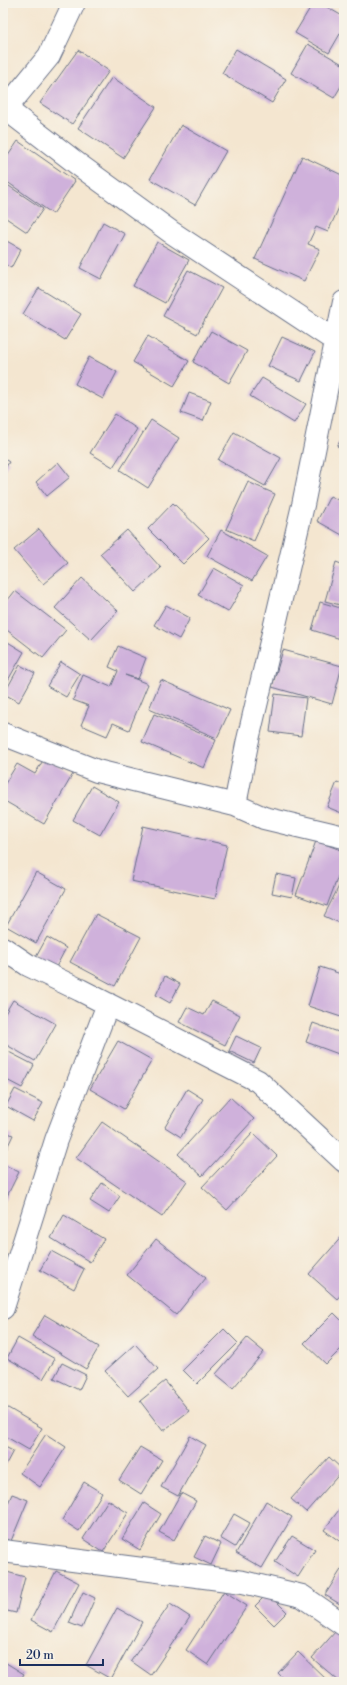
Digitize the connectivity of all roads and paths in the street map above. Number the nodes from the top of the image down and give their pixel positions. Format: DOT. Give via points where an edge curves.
graph roads {
  1 [pos="74,3"];
  2 [pos="4,110"];
  3 [pos="344,302"];
  4 [pos="336,341"];
  5 [pos="3,734"];
  6 [pos="235,805"];
  7 [pos="344,837"];
  8 [pos="3,948"];
  9 [pos="108,1004"];
  10 [pos="344,1161"];
  11 [pos="3,1308"];
  12 [pos="3,1551"];
  13 [pos="344,1625"];
  1 -- 2 [label="street" via="49,56"];
  2 -- 4 [label="street" via="171,232"];
  3 -- 4 [label="street"];
  4 -- 6 [label="street" via="303,505"];
  5 -- 6 [label="street" via="98,771"];
  6 -- 7 [label="street" via="264,818"];
  8 -- 9 [label="street" via="28,965"];
  9 -- 10 [label="street" via="258,1081"];
  9 -- 11 [label="street" via="56,1140"];
  12 -- 13 [label="street" via="243,1582 302,1596"];
}
